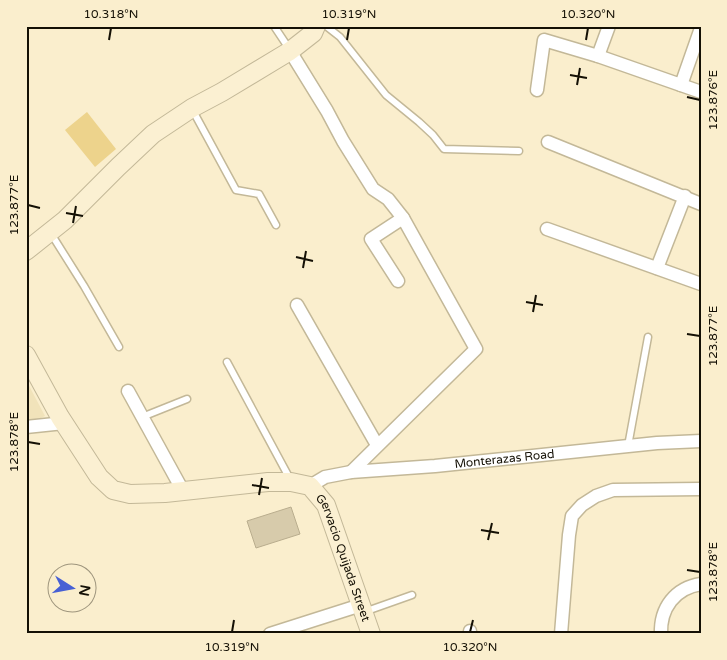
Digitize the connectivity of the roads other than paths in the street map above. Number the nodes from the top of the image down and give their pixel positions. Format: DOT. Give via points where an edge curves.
graph roads {
  1 [pos="274,26"];
  2 [pos="316,26"];
  3 [pos="326,26"];
  4 [pos="609,26"];
  5 [pos="701,28"];
  6 [pos="290,51"];
  7 [pos="598,56"];
  8 [pos="680,85"];
  9 [pos="537,90"];
  10 [pos="701,92"];
  11 [pos="192,108"];
  12 [pos="548,142"];
  13 [pos="519,151"];
  14 [pos="685,196"];
  15 [pos="701,204"];
  16 [pos="403,218"];
  17 [pos="276,225"];
  18 [pos="548,229"];
  19 [pos="50,232"];
  20 [pos="26,250"];
  21 [pos="657,268"];
  22 [pos="398,280"];
  23 [pos="701,284"];
  24 [pos="297,305"];
  25 [pos="648,337"];
  26 [pos="119,347"];
  27 [pos="26,355"];
  28 [pos="227,362"];
  29 [pos="128,391"];
  30 [pos="187,399"];
  31 [pos="142,417"];
  32 [pos="64,422"];
  33 [pos="26,427"];
  34 [pos="701,441"];
  35 [pos="377,445"];
  36 [pos="628,446"];
  37 [pos="351,472"];
  38 [pos="291,482"];
  39 [pos="310,486"];
  40 [pos="701,489"];
  41 [pos="183,491"];
  42 [pos="701,584"];
  43 [pos="412,596"];
  44 [pos="362,609"];
  45 [pos="270,634"];
  46 [pos="371,634"];
  47 [pos="562,634"];
  48 [pos="661,634"];
  1 -- 6 [label="lane"];
  2 -- 6 [label="street" via="313,33"];
  3 -- 13 [label="lane" via="340,37 386,95 434,135 444,148"];
  4 -- 7 [label="street"];
  5 -- 8 [label="street"];
  6 -- 11 [label="street"];
  6 -- 16 [label="street" via="373,189 388,199"];
  7 -- 8 [label="street"];
  7 -- 9 [label="street" via="544,40"];
  8 -- 10 [label="street"];
  11 -- 17 [label="lane" via="236,190 259,194"];
  11 -- 19 [label="street" via="153,134"];
  12 -- 14 [label="street"];
  14 -- 15 [label="street"];
  14 -- 21 [label="street"];
  16 -- 22 [label="street" via="371,240"];
  16 -- 35 [label="street" via="476,349"];
  18 -- 21 [label="street"];
  19 -- 20 [label="street"];
  19 -- 26 [label="lane"];
  21 -- 23 [label="street"];
  24 -- 35 [label="street"];
  25 -- 36 [label="lane"];
  27 -- 32 [label="street"];
  28 -- 38 [label="lane"];
  29 -- 31 [label="street"];
  30 -- 31 [label="lane"];
  31 -- 41 [label="street"];
  32 -- 33 [label="street"];
  32 -- 41 [label="street" via="99,477 113,490 130,494"];
  34 -- 36 [label="street, Monterazas Road"];
  35 -- 37 [label="street"];
  36 -- 37 [label="street, Monterazas Road"];
  37 -- 39 [label="street, Monterazas Road" via="325,477"];
  38 -- 39 [label="street"];
  38 -- 41 [label="street"];
  39 -- 44 [label="street, Gervacio Quijada Street" via="326,504"];
  40 -- 47 [label="street" via="613,490 582,505 572,516 569,534"];
  42 -- 48 [label="street" via="681,590 668,603 662,618"];
  43 -- 44 [label="lane"];
  44 -- 45 [label="street"];
  44 -- 46 [label="street, Gervacio Quijada Street"];
}
